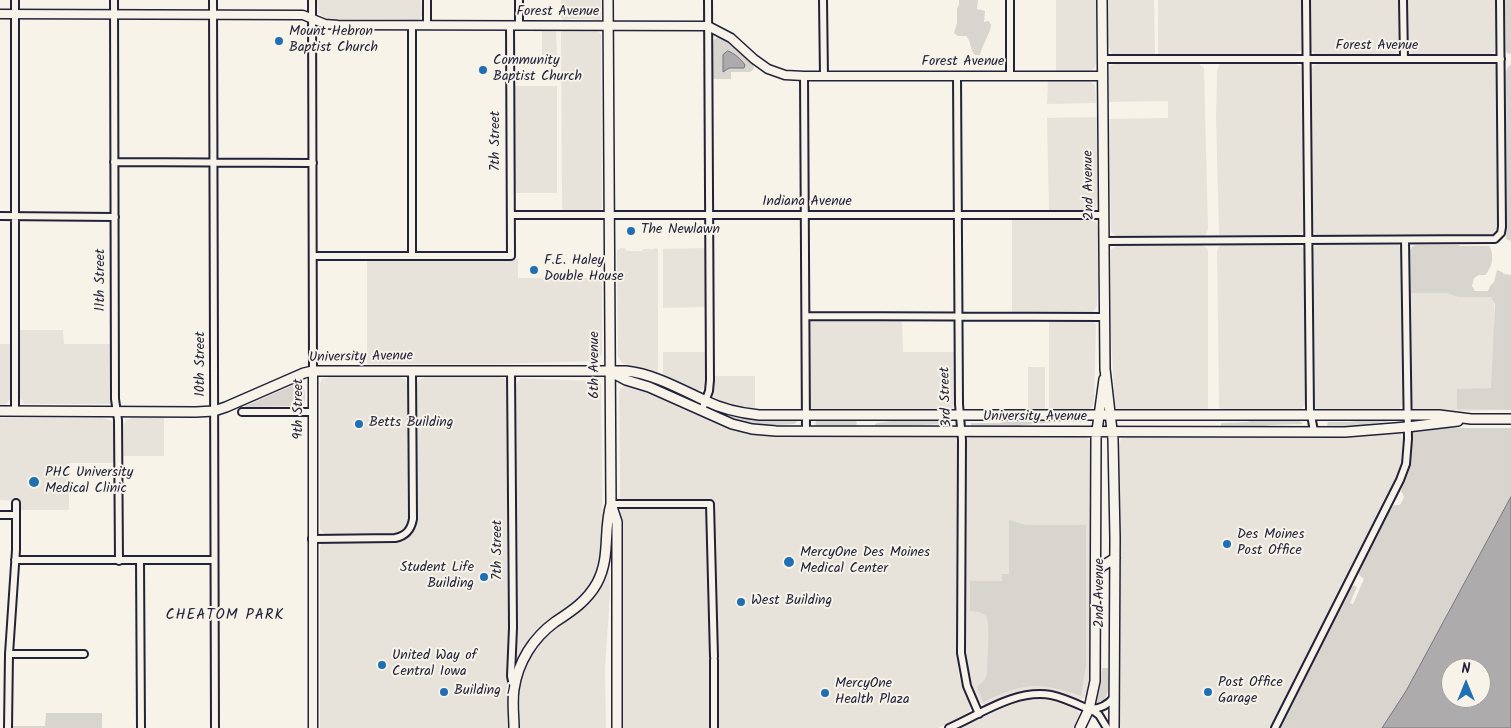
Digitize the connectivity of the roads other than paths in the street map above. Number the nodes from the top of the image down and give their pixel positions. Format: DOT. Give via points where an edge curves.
graph roads {
  1 [pos="15,0"];
  2 [pos="114,0"];
  3 [pos="213,0"];
  4 [pos="312,0"];
  5 [pos="427,0"];
  6 [pos="519,0"];
  7 [pos="608,0"];
  8 [pos="708,0"];
  9 [pos="823,0"];
  10 [pos="1010,0"];
  11 [pos="1102,0"];
  12 [pos="1306,0"];
  13 [pos="1403,0"];
  14 [pos="1500,0"];
  15 [pos="0,14"];
  16 [pos="15,14"];
  17 [pos="114,14"];
  18 [pos="213,15"];
  19 [pos="313,19"];
  20 [pos="412,25"];
  21 [pos="427,25"];
  22 [pos="510,25"];
  23 [pos="519,25"];
  24 [pos="608,26"];
  25 [pos="708,26"];
  26 [pos="1102,59"];
  27 [pos="1306,59"];
  28 [pos="1404,59"];
  29 [pos="1501,59"];
  30 [pos="804,76"];
  31 [pos="824,76"];
  32 [pos="957,76"];
  33 [pos="1010,76"];
  34 [pos="1102,76"];
  35 [pos="114,162"];
  36 [pos="214,163"];
  37 [pos="313,163"];
  38 [pos="511,215"];
  39 [pos="609,215"];
  40 [pos="709,215"];
  41 [pos="805,215"];
  42 [pos="958,215"];
  43 [pos="1104,215"];
  44 [pos="0,216"];
  45 [pos="15,216"];
  46 [pos="115,217"];
  47 [pos="1405,240"];
  48 [pos="1104,241"];
  49 [pos="1308,241"];
  50 [pos="314,256"];
  51 [pos="412,256"];
  52 [pos="806,316"];
  53 [pos="958,316"];
  54 [pos="1105,317"];
  55 [pos="1105,369"];
  56 [pos="313,371"];
  57 [pos="412,371"];
  58 [pos="511,371"];
  59 [pos="610,372"];
  60 [pos="706,401"];
  61 [pos="702,410"];
  62 [pos="0,411"];
  63 [pos="16,411"];
  64 [pos="214,411"];
  65 [pos="116,412"];
  66 [pos="242,412"];
  67 [pos="312,412"];
  68 [pos="806,415"];
  69 [pos="960,415"];
  70 [pos="1098,415"];
  71 [pos="1111,415"];
  72 [pos="1311,415"];
  73 [pos="1407,415"];
  74 [pos="1471,419"];
  75 [pos="1511,419"];
  76 [pos="1407,427"];
  77 [pos="806,431"];
  78 [pos="1314,431"];
  79 [pos="962,432"];
  80 [pos="1097,432"];
  81 [pos="1112,432"];
  82 [pos="16,503"];
  83 [pos="611,504"];
  84 [pos="0,515"];
  85 [pos="16,515"];
  86 [pos="312,539"];
  87 [pos="1115,558"];
  88 [pos="15,560"];
  89 [pos="119,560"];
  90 [pos="140,560"];
  91 [pos="214,560"];
  92 [pos="1097,572"];
  93 [pos="9,654"];
  94 [pos="84,654"];
  95 [pos="1105,659"];
  96 [pos="514,690"];
  97 [pos="1114,697"];
  98 [pos="1089,709"];
  99 [pos="979,714"];
  100 [pos="8,728"];
  101 [pos="141,728"];
  102 [pos="215,728"];
  103 [pos="313,728"];
  104 [pos="514,728"];
  105 [pos="617,728"];
  106 [pos="714,728"];
  107 [pos="949,728"];
  108 [pos="1080,728"];
  109 [pos="1107,728"];
  110 [pos="1114,728"];
  111 [pos="1275,728"];
  1 -- 16 [label="street"];
  2 -- 17 [label="street, 11th Street"];
  3 -- 18 [label="street, 10th Street"];
  4 -- 19 [label="street, 9th Street"];
  5 -- 21 [label="street"];
  6 -- 23 [label="street"];
  7 -- 24 [label="main road, 6th Avenue"];
  8 -- 25 [label="street"];
  9 -- 31 [label="street"];
  10 -- 33 [label="street"];
  11 -- 26 [label="main road, 2nd Avenue"];
  12 -- 27 [label="street"];
  13 -- 28 [label="street"];
  14 -- 29 [label="street"];
  15 -- 16 [label="street, Forest Avenue"];
  16 -- 17 [label="street, Forest Avenue"];
  16 -- 45 [label="street"];
  17 -- 18 [label="street, Forest Avenue"];
  17 -- 35 [label="street, 11th Street"];
  18 -- 19 [label="street, Forest Avenue" via="303,15"];
  18 -- 36 [label="street, 10th Street"];
  19 -- 20 [label="street, Forest Avenue" via="338,25"];
  19 -- 37 [label="street, 9th Street"];
  20 -- 21 [label="street, Forest Avenue"];
  20 -- 51 [label="street"];
  21 -- 22 [label="street, Forest Avenue"];
  22 -- 23 [label="street, Forest Avenue"];
  22 -- 38 [label="street, 7th Street"];
  23 -- 24 [label="street, Forest Avenue"];
  24 -- 25 [label="street, Forest Avenue"];
  24 -- 39 [label="main road, 6th Avenue"];
  25 -- 30 [label="street, Forest Avenue" via="731,38 768,69 785,75"];
  25 -- 40 [label="street"];
  26 -- 27 [label="street, Forest Avenue"];
  26 -- 34 [label="main road, 2nd Avenue"];
  27 -- 28 [label="street, Forest Avenue"];
  27 -- 49 [label="street"];
  28 -- 29 [label="street, Forest Avenue"];
  29 -- 47 [label="street" via="1502,227 1499,236 1495,240"];
  30 -- 31 [label="street, Forest Avenue"];
  30 -- 41 [label="street"];
  31 -- 32 [label="street, Forest Avenue"];
  32 -- 33 [label="street, Forest Avenue"];
  32 -- 42 [label="street, 3rd Street"];
  33 -- 34 [label="street, Forest Avenue"];
  34 -- 43 [label="main road, 2nd Avenue"];
  35 -- 36 [label="street"];
  35 -- 46 [label="street, 11th Street"];
  36 -- 37 [label="street"];
  36 -- 64 [label="street, 10th Street"];
  37 -- 50 [label="street, 9th Street"];
  38 -- 39 [label="street, Indiana Avenue"];
  38 -- 51 [label="street, 7th Street" via="511,256"];
  39 -- 40 [label="street, Indiana Avenue"];
  39 -- 59 [label="main road, 6th Avenue"];
  40 -- 41 [label="street, Indiana Avenue"];
  40 -- 60 [label="street" via="710,380"];
  41 -- 42 [label="street, Indiana Avenue"];
  41 -- 52 [label="street"];
  42 -- 43 [label="street, Indiana Avenue"];
  42 -- 53 [label="street, 3rd Street"];
  43 -- 48 [label="main road, 2nd Avenue"];
  44 -- 45 [label="street"];
  45 -- 46 [label="street"];
  45 -- 63 [label="street"];
  46 -- 65 [label="street, 11th Street"];
  47 -- 49 [label="street"];
  47 -- 73 [label="street"];
  48 -- 49 [label="street"];
  48 -- 54 [label="main road, 2nd Avenue"];
  49 -- 72 [label="street"];
  50 -- 51 [label="street"];
  50 -- 56 [label="street, 9th Street"];
  52 -- 53 [label="street"];
  52 -- 68 [label="street"];
  53 -- 54 [label="street"];
  53 -- 69 [label="street, 3rd Street"];
  54 -- 55 [label="main road, 2nd Avenue"];
  55 -- 70 [label="main road, 2nd Avenue"];
  55 -- 71 [label="main road, 2nd Avenue"];
  56 -- 57 [label="main road, University Avenue"];
  56 -- 64 [label="main road, University Avenue"];
  56 -- 67 [label="street, 9th Street"];
  57 -- 58 [label="main road, University Avenue"];
  57 -- 86 [label="street" via="412,526 403,536 395,538"];
  58 -- 59 [label="main road, University Avenue"];
  58 -- 96 [label="street, 7th Street" via="511,676"];
  59 -- 60 [label="main road, University Avenue" via="641,374"];
  59 -- 61 [label="main road, University Avenue"];
  59 -- 83 [label="main road, 6th Avenue"];
  60 -- 61 [label="street"];
  60 -- 68 [label="main road, University Avenue" via="753,414"];
  61 -- 77 [label="main road, University Avenue" via="752,429"];
  62 -- 63 [label="main road, University Avenue"];
  63 -- 65 [label="main road, University Avenue"];
  64 -- 65 [label="main road, University Avenue"];
  64 -- 91 [label="street, 10th Street"];
  65 -- 89 [label="street, 11th Street"];
  66 -- 67 [label="street"];
  67 -- 86 [label="street, 9th Street"];
  68 -- 69 [label="main road, University Avenue"];
  68 -- 77 [label="street"];
  69 -- 70 [label="main road, University Avenue"];
  69 -- 79 [label="street, 3rd Street"];
  70 -- 71 [label="main road, University Avenue"];
  70 -- 80 [label="main road, 2nd Avenue"];
  71 -- 72 [label="main road, University Avenue"];
  71 -- 81 [label="main road, 2nd Avenue"];
  72 -- 73 [label="main road, University Avenue"];
  72 -- 78 [label="street"];
  73 -- 74 [label="main road, University Avenue"];
  73 -- 76 [label="street"];
  74 -- 75 [label="main road, University Avenue"];
  74 -- 76 [label="main road, University Avenue"];
  76 -- 78 [label="main road, University Avenue"];
  76 -- 111 [label="street" via="1406,464 1400,480"];
  77 -- 79 [label="main road, University Avenue"];
  78 -- 81 [label="main road, University Avenue"];
  79 -- 80 [label="main road, University Avenue"];
  79 -- 99 [label="street, 3rd Street" via="961,653 967,686"];
  80 -- 81 [label="main road, University Avenue"];
  80 -- 92 [label="main road, 2nd Avenue"];
  81 -- 87 [label="main road, 2nd Avenue"];
  82 -- 85 [label="street"];
  83 -- 96 [label="main road" via="606,558 597,584 582,603 537,638 524,658"];
  83 -- 105 [label="main road, 6th Avenue" via="617,522"];
  83 -- 106 [label="street" via="710,504"];
  84 -- 85 [label="street"];
  85 -- 88 [label="street"];
  86 -- 103 [label="street, 9th Street"];
  87 -- 92 [label="main road"];
  87 -- 95 [label="main road, 2nd Avenue"];
  88 -- 89 [label="street"];
  88 -- 93 [label="street"];
  89 -- 90 [label="street"];
  90 -- 91 [label="street"];
  90 -- 101 [label="street"];
  91 -- 102 [label="street, 10th Street"];
  92 -- 95 [label="main road, 2nd Avenue"];
  93 -- 94 [label="street"];
  93 -- 100 [label="street"];
  95 -- 97 [label="main road, 2nd Avenue"];
  95 -- 98 [label="main road, 2nd Avenue"];
  96 -- 104 [label="main road, 7th Street"];
  97 -- 98 [label="street" via="1106,705"];
  97 -- 110 [label="main road, 2nd Avenue"];
  98 -- 99 [label="street" via="1052,696 1028,694"];
  98 -- 108 [label="main road"];
  98 -- 109 [label="street" via="1099,715"];
  99 -- 107 [label="street"];
}
